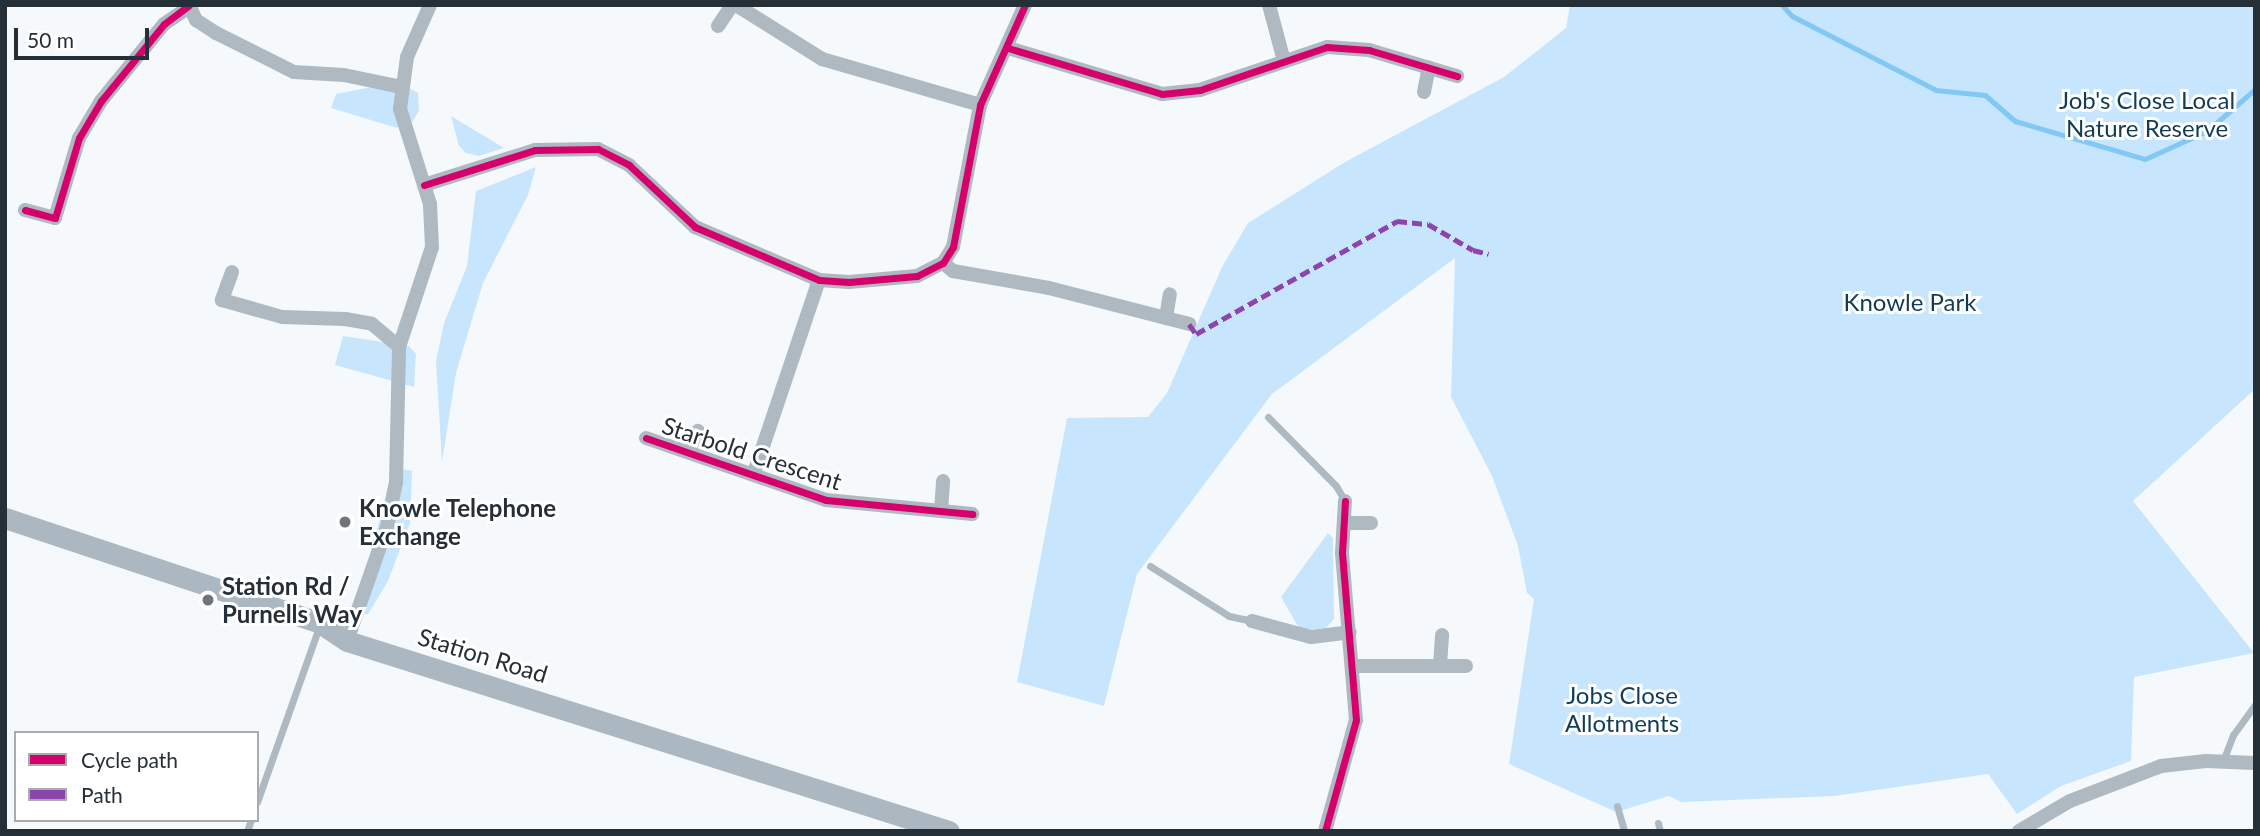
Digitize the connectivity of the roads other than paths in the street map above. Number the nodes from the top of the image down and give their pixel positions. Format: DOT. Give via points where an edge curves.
graph roads {
  1 [pos="430,5"];
  2 [pos="734,5"];
  3 [pos="1025,5"];
  4 [pos="1269,5"];
  5 [pos="189,6"];
  6 [pos="718,26"];
  7 [pos="1008,48"];
  8 [pos="1284,61"];
  9 [pos="1429,67"];
  10 [pos="1457,76"];
  11 [pos="401,88"];
  12 [pos="1424,92"];
  13 [pos="980,105"];
  14 [pos="424,185"];
  15 [pos="25,210"];
  16 [pos="943,263"];
  17 [pos="232,272"];
  18 [pos="819,280"];
  19 [pos="1170,294"];
  20 [pos="1166,318"];
  21 [pos="1189,324"];
  22 [pos="399,347"];
  23 [pos="1268,417"];
  24 [pos="698,431"];
  25 [pos="646,438"];
  26 [pos="692,453"];
  27 [pos="754,473"];
  28 [pos="943,481"];
  29 [pos="1345,501"];
  30 [pos="941,511"];
  31 [pos="972,514"];
  32 [pos="5,519"];
  33 [pos="1344,523"];
  34 [pos="1371,523"];
  35 [pos="1150,566"];
  36 [pos="1252,621"];
  37 [pos="320,624"];
  38 [pos="1350,632"];
  39 [pos="1442,635"];
  40 [pos="347,640"];
  41 [pos="1440,665"];
  42 [pos="1354,666"];
  43 [pos="1466,666"];
  44 [pos="2255,705"];
  45 [pos="2222,762"];
  46 [pos="2255,764"];
  47 [pos="259,796"];
  48 [pos="1618,806"];
  49 [pos="949,831"];
  50 [pos="1325,831"];
  51 [pos="1625,831"];
  52 [pos="2019,831"];
  1 -- 11 [label="street" via="414,33"];
  2 -- 6 [label="street"];
  2 -- 13 [label="street" via="822,59"];
  3 -- 7 [label="street"];
  4 -- 8 [label="street"];
  5 -- 11 [label="street" via="195,20 294,72 344,75"];
  5 -- 15 [label="street" via="164,24 101,100 79,138 55,218"];
  7 -- 8 [label="street" via="1162,94 1199,90"];
  7 -- 13 [label="street"];
  8 -- 9 [label="street" via="1327,47 1369,50"];
  9 -- 10 [label="street"];
  9 -- 12 [label="street"];
  11 -- 14 [label="street" via="406,136"];
  13 -- 16 [label="street" via="960,229"];
  14 -- 18 [label="street" via="535,150 598,149 629,165 695,227"];
  14 -- 22 [label="street" via="432,247"];
  16 -- 18 [label="street" via="917,276 884,281"];
  16 -- 20 [label="street" via="953,271 1049,288"];
  17 -- 22 [label="street" via="222,300 282,317 345,318 373,324"];
  18 -- 27 [label="street, Starbold Crescent"];
  19 -- 20 [label="street"];
  20 -- 21 [label="street"];
  22 -- 40 [label="street" via="396,482 378,561"];
  23 -- 29 [label="lane" via="1336,486"];
  24 -- 26 [label="street, Starbold Crescent"];
  25 -- 26 [label="street, Starbold Crescent"];
  26 -- 27 [label="street, Starbold Crescent"];
  27 -- 30 [label="street, Starbold Crescent" via="847,504"];
  28 -- 30 [label="street"];
  29 -- 33 [label="street"];
  30 -- 31 [label="street, Starbold Crescent"];
  32 -- 37 [label="main road, Station Road"];
  33 -- 34 [label="street"];
  33 -- 38 [label="street"];
  35 -- 36 [label="lane" via="1230,616"];
  36 -- 38 [label="street" via="1311,637"];
  37 -- 40 [label="main road, Station Road"];
  37 -- 47 [label="lane"];
  38 -- 42 [label="street"];
  39 -- 41 [label="street"];
  40 -- 49 [label="main road, Station Road"];
  41 -- 42 [label="street"];
  41 -- 43 [label="street"];
  42 -- 50 [label="street" via="1354,736"];
  44 -- 45 [label="lane" via="2233,735"];
  45 -- 46 [label="street"];
  45 -- 52 [label="street" via="2161,766 2121,779 2070,801"];
  48 -- 51 [label="lane"];
}
